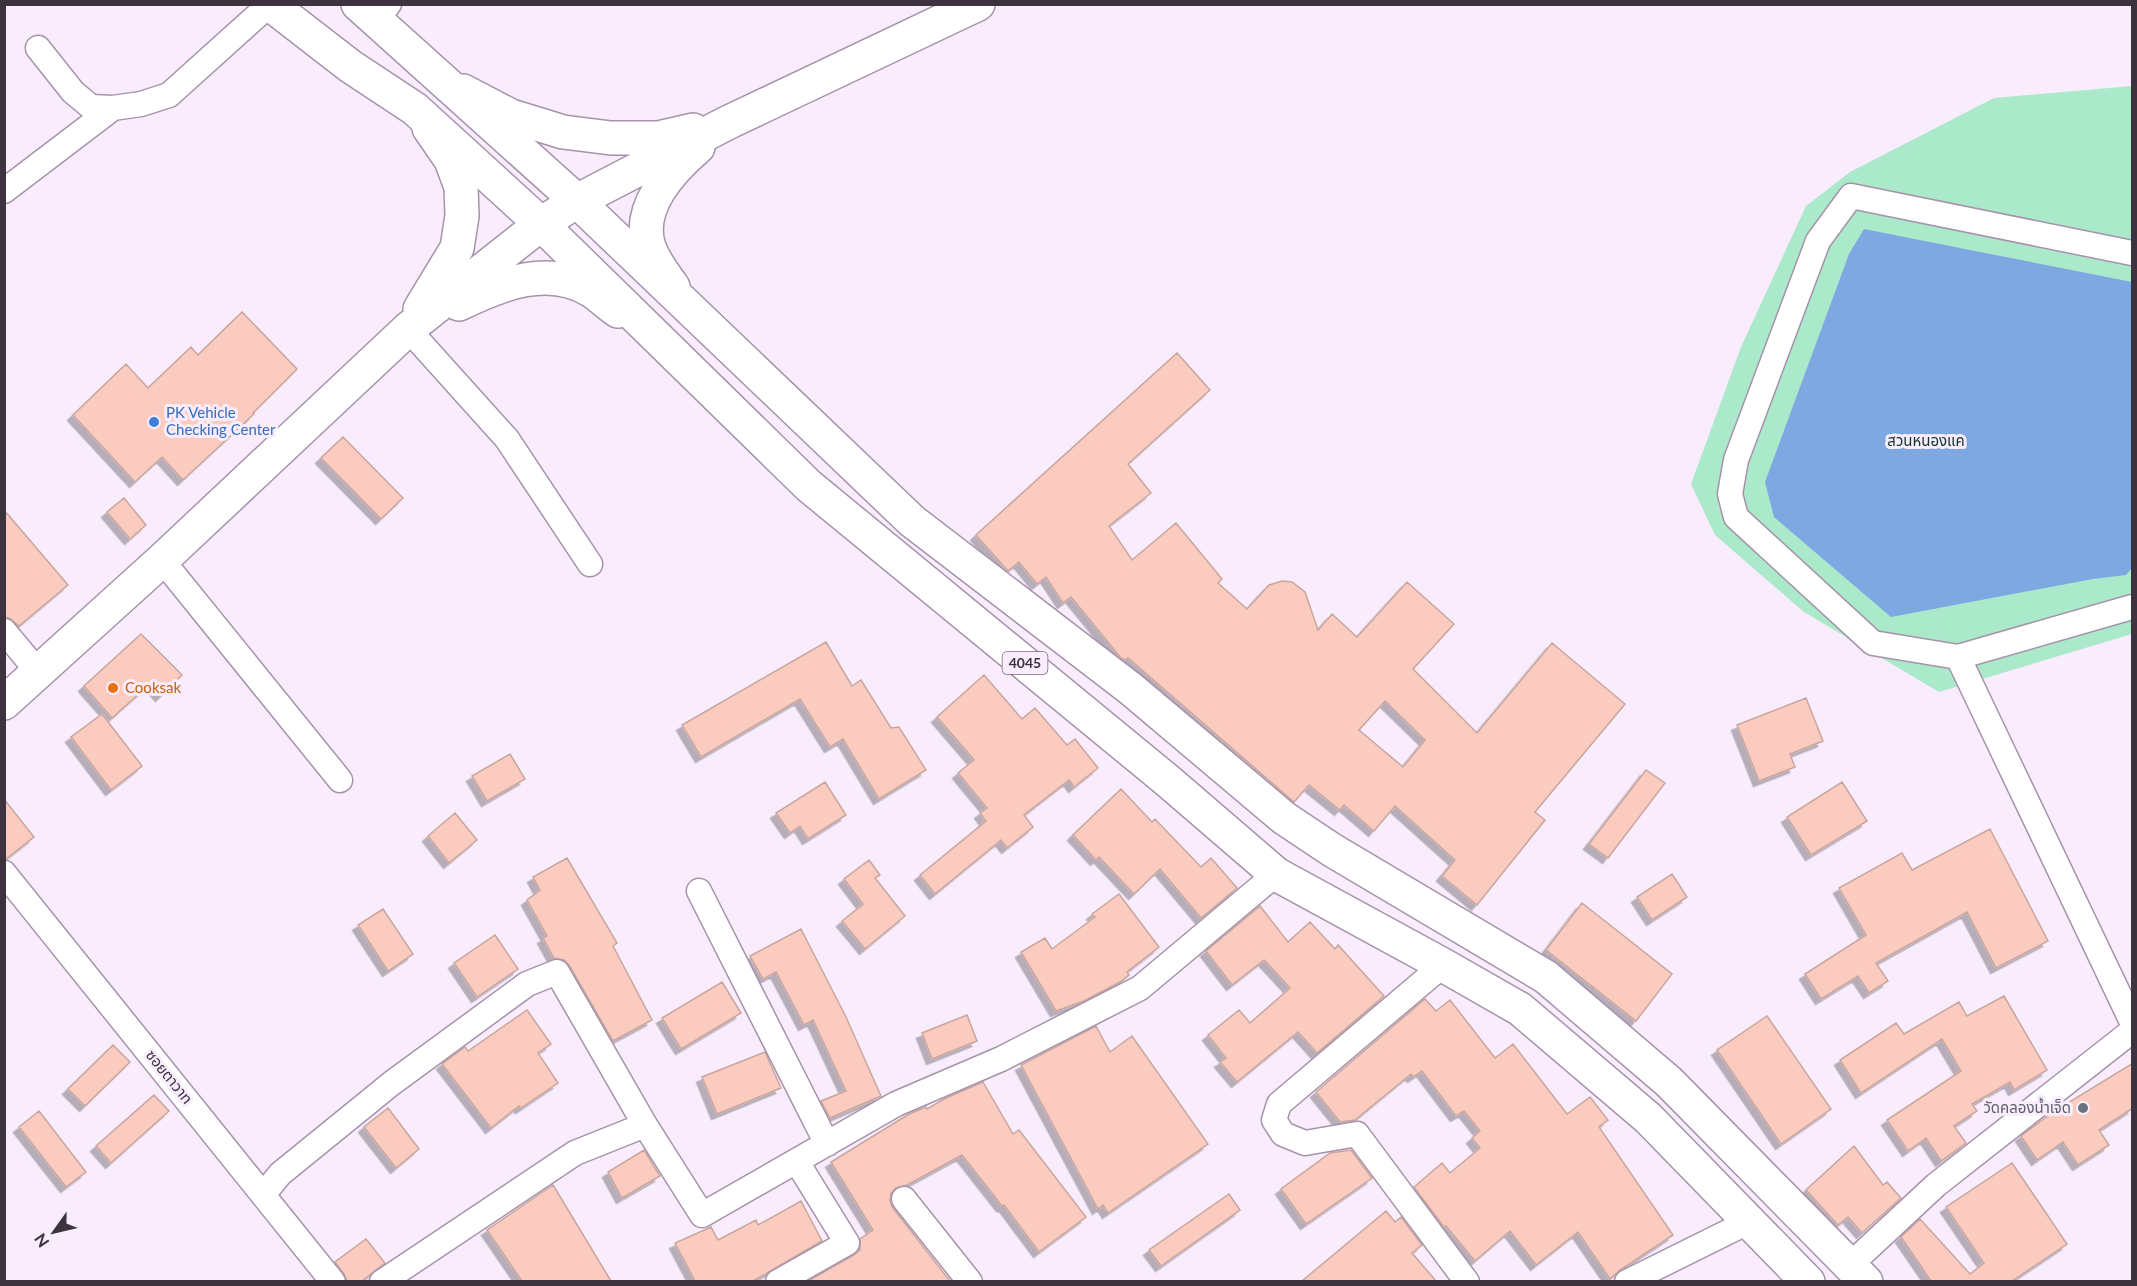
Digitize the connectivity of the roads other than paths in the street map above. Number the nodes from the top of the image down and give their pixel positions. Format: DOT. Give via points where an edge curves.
graph roads {
  1 [pos="270,4"];
  2 [pos="978,4"];
  3 [pos="374,10"];
  4 [pos="38,48"];
  5 [pos="441,80"];
  6 [pos="113,108"];
  7 [pos="415,109"];
  8 [pos="727,123"];
  9 [pos="4,191"];
  10 [pos="577,201"];
  11 [pos="541,224"];
  12 [pos="2133,253"];
  13 [pos="686,305"];
  14 [pos="408,329"];
  15 [pos="677,356"];
  16 [pos="162,560"];
  17 [pos="590,564"];
  18 [pos="2133,607"];
  19 [pos="4,631"];
  20 [pos="1959,657"];
  21 [pos="39,673"];
  22 [pos="4,703"];
  23 [pos="340,780"];
  24 [pos="4,873"];
  25 [pos="1276,874"];
  26 [pos="699,891"];
  27 [pos="1443,965"];
  28 [pos="2133,1022"];
  29 [pos="2133,1031"];
  30 [pos="645,1125"];
  31 [pos="827,1144"];
  32 [pos="797,1162"];
  33 [pos="263,1195"];
  34 [pos="904,1199"];
  35 [pos="1748,1222"];
  36 [pos="1858,1273"];
  37 [pos="333,1281"];
  38 [pos="382,1281"];
  39 [pos="778,1281"];
  40 [pos="970,1281"];
  41 [pos="1467,1281"];
  42 [pos="1627,1281"];
  43 [pos="1808,1281"];
  1 -- 6 [label="street" via="169,95"];
  1 -- 7 [label="main road, 4045" via="350,66"];
  2 -- 8 [label="main road"];
  3 -- 5 [label="main road, 4045"];
  4 -- 6 [label="street" via="73,92 91,106"];
  5 -- 8 [label="main road" via="511,116 563,132 658,138"];
  5 -- 10 [label="main road, 4045"];
  6 -- 9 [label="street"];
  7 -- 11 [label="main road, 4045"];
  7 -- 14 [label="main road" via="451,160 460,187 462,216 457,248"];
  8 -- 10 [label="main road"];
  8 -- 13 [label="main road" via="682,161 659,190 646,219 648,245 656,263"];
  10 -- 11 [label="main road"];
  10 -- 13 [label="main road, 4045"];
  11 -- 14 [label="main road"];
  11 -- 15 [label="main road, 4045"];
  12 -- 20 [label="street" via="1851,196 1818,241 1736,460 1730,494 1736,517 1873,643"];
  13 -- 36 [label="main road, 4045" via="912,521 1131,689 1284,818 1546,976 1669,1082"];
  14 -- 15 [label="main road" via="490,289 524,279 558,278 590,290"];
  14 -- 16 [label="main road"];
  14 -- 17 [label="street" via="507,439"];
  15 -- 25 [label="main road, 4045" via="809,486"];
  16 -- 21 [label="main road"];
  16 -- 23 [label="street"];
  18 -- 20 [label="street"];
  19 -- 21 [label="street"];
  20 -- 28 [label="street"];
  21 -- 22 [label="main road"];
  24 -- 33 [label="street, ซอยตาวาท"];
  25 -- 27 [label="main road, 4045"];
  25 -- 31 [label="street" via="1140,988 1001,1059 896,1104"];
  26 -- 31 [label="street"];
  27 -- 35 [label="main road, 4045" via="1529,1017 1648,1118"];
  27 -- 41 [label="street" via="1279,1104 1274,1120 1283,1134 1305,1143 1357,1134"];
  29 -- 36 [label="street" via="1935,1185"];
  30 -- 32 [label="street" via="702,1215"];
  30 -- 33 [label="street" via="557,972 527,984 392,1083 280,1174"];
  30 -- 38 [label="street" via="576,1153"];
  31 -- 32 [label="street"];
  32 -- 39 [label="street" via="847,1243"];
  33 -- 37 [label="street, ซอยตาวาท"];
  34 -- 40 [label="street"];
  35 -- 42 [label="street"];
  35 -- 43 [label="main road, 4045"];
}
